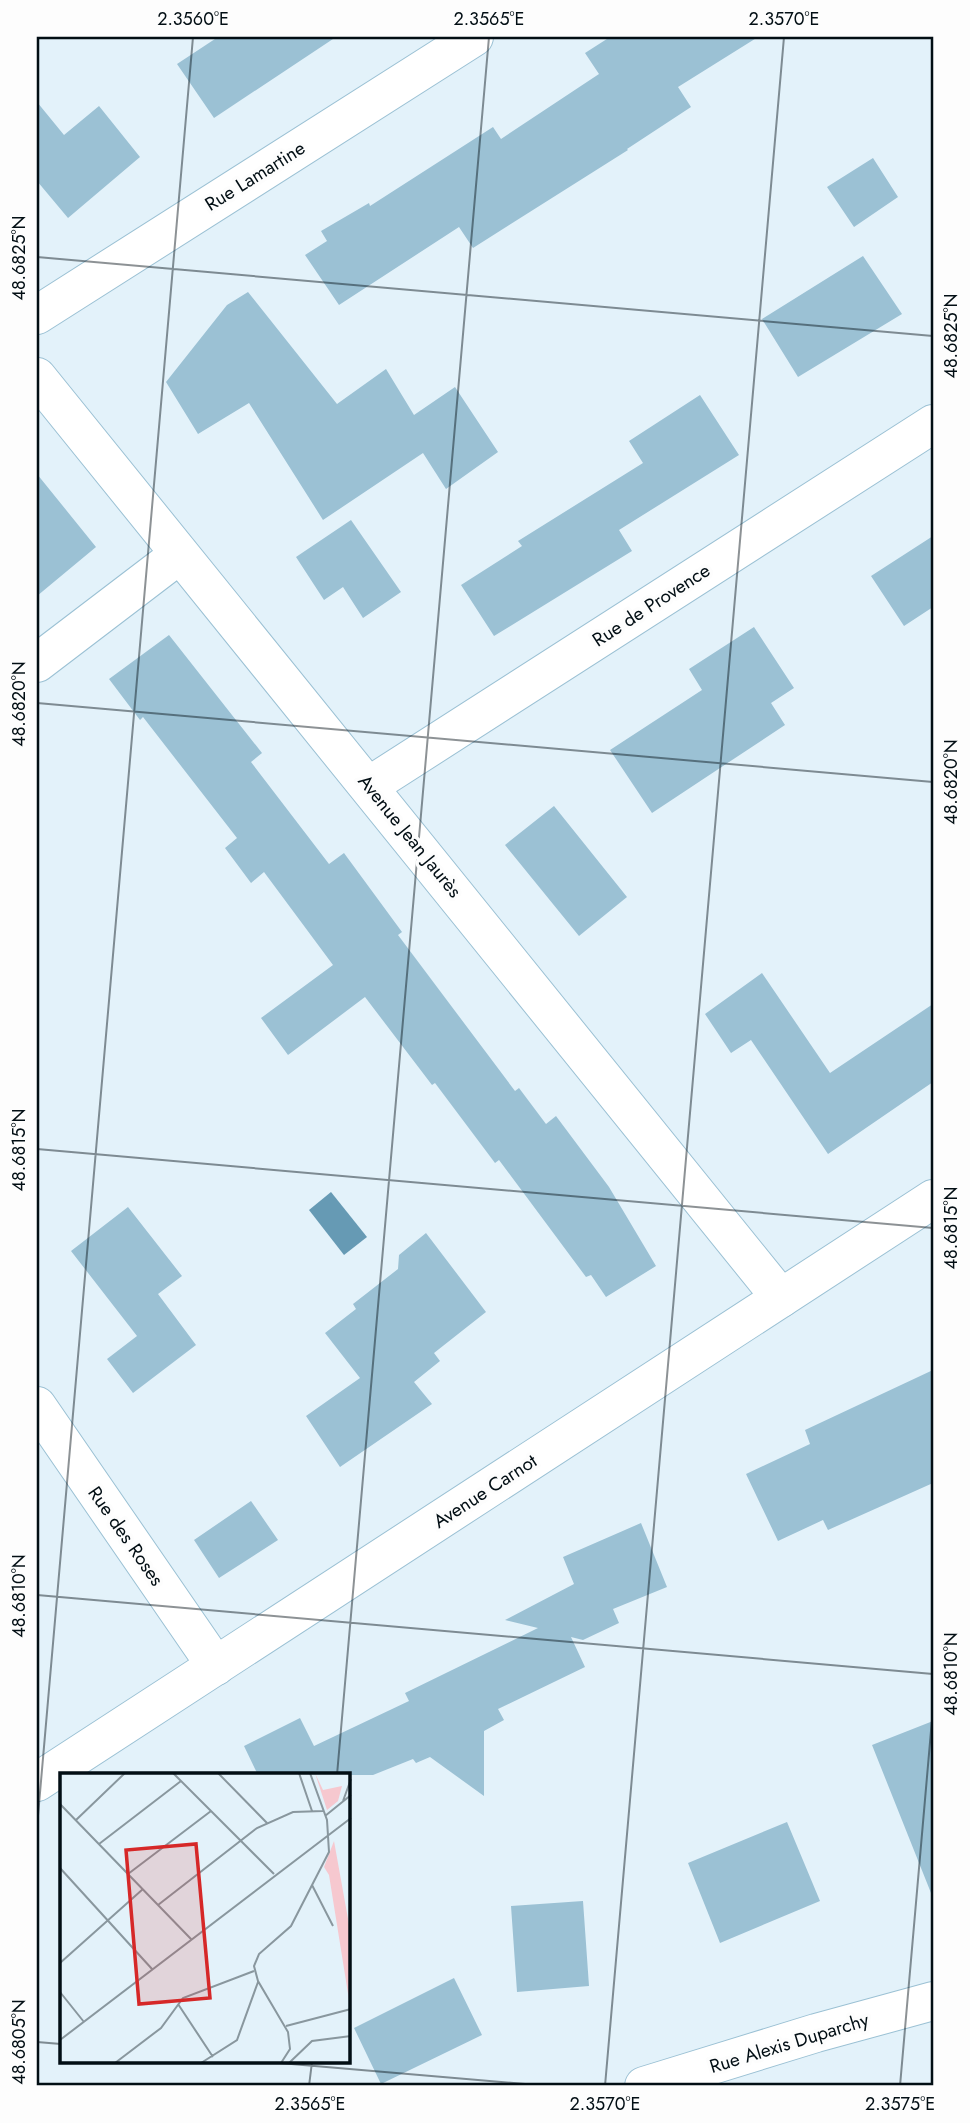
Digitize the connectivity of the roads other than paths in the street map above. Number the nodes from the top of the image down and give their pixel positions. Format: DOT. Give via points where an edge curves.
graph roads {
  1 [pos="474,37"];
  2 [pos="37,315"];
  3 [pos="37,377"];
  4 [pos="933,424"];
  5 [pos="180,554"];
  6 [pos="37,663"];
  7 [pos="369,786"];
  8 [pos="933,1199"];
  9 [pos="781,1298"];
  10 [pos="37,1406"];
  11 [pos="216,1667"];
  12 [pos="37,1782"];
  13 [pos="933,2001"];
  14 [pos="644,2086"];
  1 -- 2 [label="street, Rue Lamartine"];
  3 -- 5 [label="street, Avenue Jean Jaurès"];
  4 -- 7 [label="street, Rue de Provence"];
  5 -- 6 [label="street"];
  5 -- 7 [label="street, Avenue Jean Jaurès"];
  7 -- 9 [label="street, Avenue Jean Jaurès"];
  8 -- 9 [label="street, Avenue Carnot"];
  9 -- 11 [label="street, Avenue Carnot"];
  10 -- 11 [label="street, Rue des Roses"];
  11 -- 12 [label="street, Avenue Carnot"];
  13 -- 14 [label="street, Rue Alexis Duparchy"];
}
